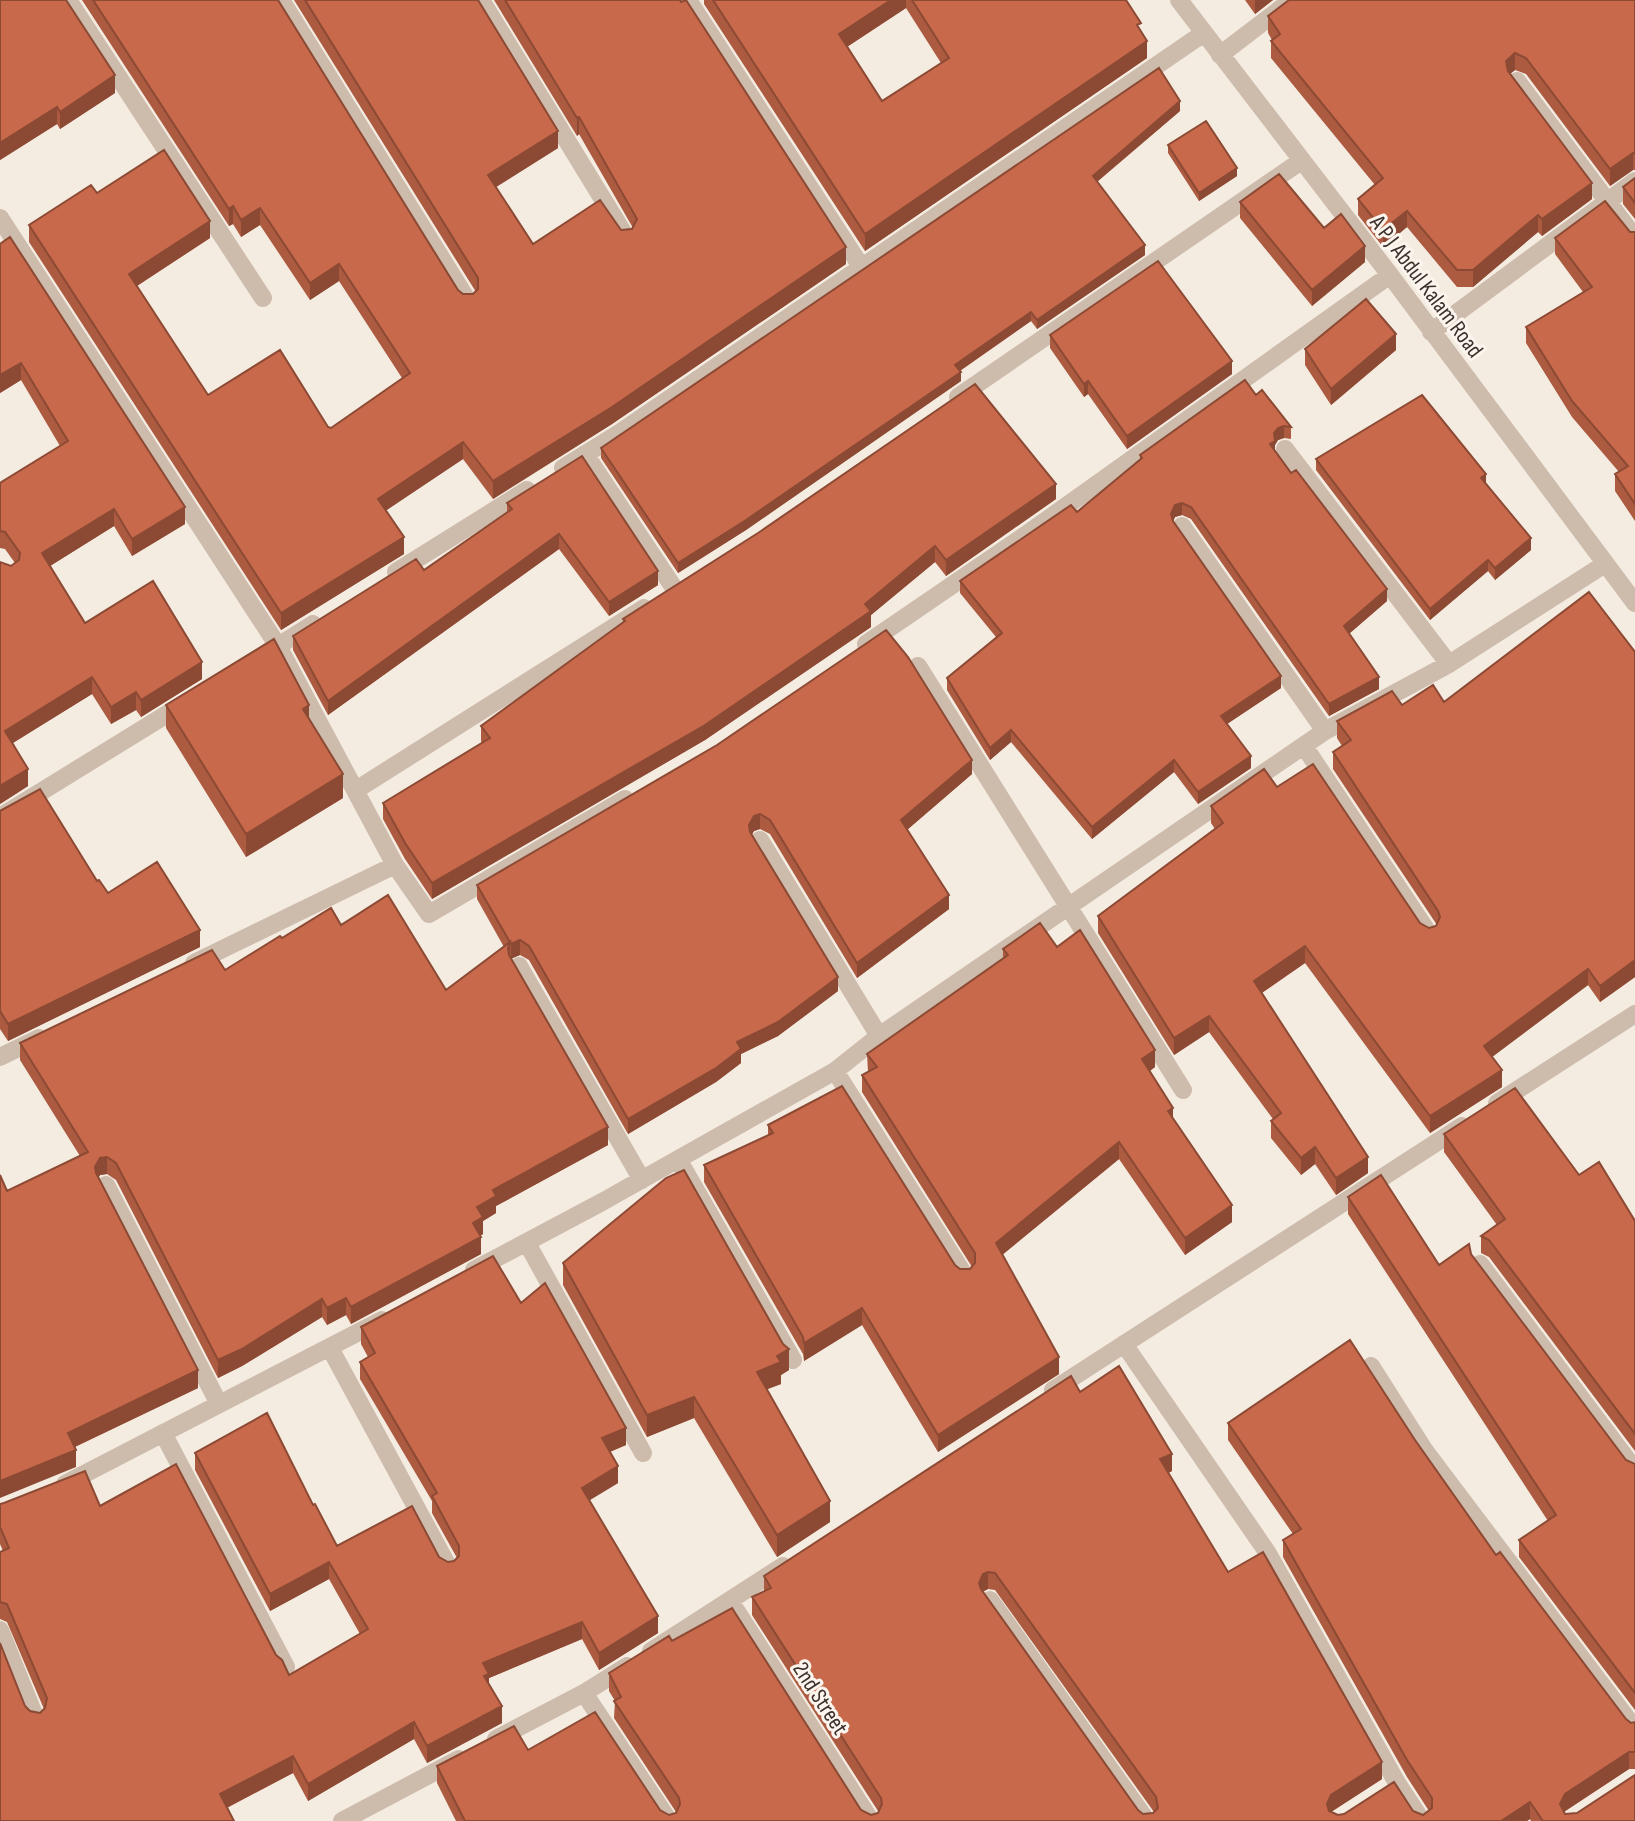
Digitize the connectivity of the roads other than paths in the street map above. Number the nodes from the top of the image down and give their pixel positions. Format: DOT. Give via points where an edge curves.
graph roads {
  1 [pos="68,0"];
  2 [pos="281,0"];
  3 [pos="481,0"];
  4 [pos="688,0"];
  5 [pos="1179,0"];
  6 [pos="1292,0"];
  7 [pos="1204,33"];
  8 [pos="1220,55"];
  9 [pos="1517,81"];
  10 [pos="1301,161"];
  11 [pos="1635,181"];
  12 [pos="1607,200"];
  13 [pos="0,218"];
  14 [pos="626,237"];
  15 [pos="1635,239"];
  16 [pos="862,268"];
  17 [pos="1390,275"];
  18 [pos="263,298"];
  19 [pos="468,301"];
  20 [pos="1431,332"];
  21 [pos="946,405"];
  22 [pos="1284,449"];
  23 [pos="585,454"];
  24 [pos="1182,526"];
  25 [pos="1605,564"];
  26 [pos="384,580"];
  27 [pos="1635,603"];
  28 [pos="325,617"];
  29 [pos="278,646"];
  30 [pos="846,657"];
  31 [pos="255,660"];
  32 [pos="1449,664"];
  33 [pos="918,666"];
  34 [pos="197,696"];
  35 [pos="1325,731"];
  36 [pos="1304,746"];
  37 [pos="643,789"];
  38 [pos="356,790"];
  39 [pos="0,817"];
  40 [pos="760,840"];
  41 [pos="395,865"];
  42 [pos="1067,907"];
  43 [pos="1429,934"];
  44 [pos="519,966"];
  45 [pos="173,973"];
  46 [pos="1635,1014"];
  47 [pos="49,1033"];
  48 [pos="879,1036"];
  49 [pos="0,1057"];
  50 [pos="835,1071"];
  51 [pos="1183,1090"];
  52 [pos="678,1159"];
  53 [pos="642,1180"];
  54 [pos="106,1185"];
  55 [pos="527,1242"];
  56 [pos="1480,1264"];
  57 [pos="965,1276"];
  58 [pos="461,1277"];
  59 [pos="401,1309"];
  60 [pos="1124,1344"];
  61 [pos="330,1348"];
  62 [pos="793,1360"];
  63 [pos="1371,1366"];
  64 [pos="1043,1397"];
  65 [pos="219,1404"];
  66 [pos="163,1433"];
  67 [pos="643,1453"];
  68 [pos="1635,1470"];
  69 [pos="46,1492"];
  70 [pos="799,1555"];
  71 [pos="449,1568"];
  72 [pos="990,1600"];
  73 [pos="730,1601"];
  74 [pos="0,1630"];
  75 [pos="286,1667"];
  76 [pos="584,1693"];
  77 [pos="36,1719"];
  78 [pos="1635,1729"];
  79 [pos="342,1821"];
  80 [pos="669,1821"];
  81 [pos="871,1821"];
  82 [pos="1147,1821"];
  83 [pos="1422,1821"];
  1 -- 18 [label="street"];
  2 -- 19 [label="street"];
  3 -- 14 [label="street"];
  4 -- 16 [label="street"];
  5 -- 7 [label="street, A P J Abdul Kalam Road"];
  6 -- 8 [label="street"];
  7 -- 8 [label="street, A P J Abdul Kalam Road"];
  7 -- 16 [label="street"];
  8 -- 10 [label="street, A P J Abdul Kalam Road"];
  9 -- 12 [label="street"];
  10 -- 17 [label="street, A P J Abdul Kalam Road"];
  10 -- 21 [label="street"];
  11 -- 12 [label="street"];
  12 -- 15 [label="street"];
  12 -- 20 [label="street"];
  13 -- 29 [label="street"];
  16 -- 23 [label="street"];
  17 -- 20 [label="street, A P J Abdul Kalam Road"];
  17 -- 30 [label="street"];
  20 -- 25 [label="street, A P J Abdul Kalam Road"];
  22 -- 32 [label="street"];
  23 -- 26 [label="street"];
  23 -- 38 [label="street" via="680,585"];
  24 -- 35 [label="street"];
  25 -- 27 [label="street, A P J Abdul Kalam Road"];
  25 -- 32 [label="street"];
  28 -- 29 [label="street"];
  29 -- 31 [label="street"];
  29 -- 38 [label="street"];
  32 -- 35 [label="street"];
  33 -- 42 [label="street"];
  34 -- 39 [label="street"];
  35 -- 36 [label="street"];
  36 -- 42 [label="street"];
  36 -- 43 [label="street"];
  37 -- 41 [label="street" via="429,914"];
  38 -- 41 [label="street"];
  40 -- 48 [label="street"];
  41 -- 45 [label="street"];
  42 -- 48 [label="street"];
  42 -- 51 [label="street"];
  44 -- 53 [label="street"];
  46 -- 60 [label="street"];
  47 -- 49 [label="street"];
  48 -- 50 [label="street"];
  50 -- 52 [label="street"];
  50 -- 57 [label="street"];
  52 -- 53 [label="street"];
  52 -- 62 [label="street"];
  53 -- 55 [label="street"];
  54 -- 65 [label="street"];
  55 -- 58 [label="street"];
  55 -- 67 [label="street"];
  56 -- 68 [label="street"];
  59 -- 61 [label="street"];
  60 -- 64 [label="street"];
  60 -- 83 [label="street" via="1267,1552 1391,1787"];
  61 -- 65 [label="street"];
  61 -- 71 [label="street"];
  63 -- 78 [label="street" via="1425,1451"];
  65 -- 66 [label="street"];
  66 -- 69 [label="street"];
  66 -- 75 [label="street"];
  70 -- 73 [label="street"];
  72 -- 82 [label="street"];
  73 -- 76 [label="street"];
  73 -- 81 [label="street, 2nd Street"];
  74 -- 77 [label="street"];
  76 -- 79 [label="street"];
  76 -- 80 [label="street"];
}
